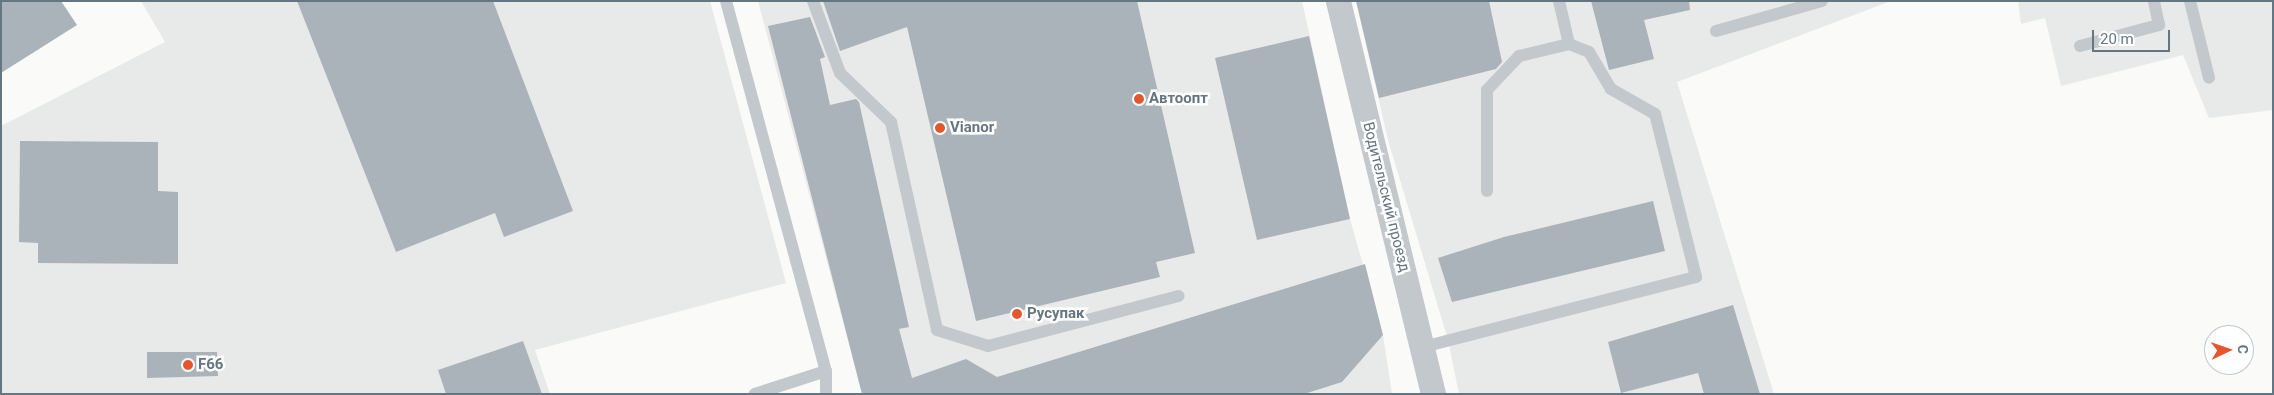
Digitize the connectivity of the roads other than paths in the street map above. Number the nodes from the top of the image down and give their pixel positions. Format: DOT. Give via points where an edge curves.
graph roads {
  1 [pos="726,1"];
  2 [pos="813,1"];
  3 [pos="1338,1"];
  4 [pos="1559,1"];
  5 [pos="1822,1"];
  6 [pos="2154,1"];
  7 [pos="2190,1"];
  8 [pos="1716,31"];
  9 [pos="1569,44"];
  10 [pos="2080,46"];
  11 [pos="2208,78"];
  12 [pos="1487,191"];
  13 [pos="1178,296"];
  14 [pos="1423,347"];
  15 [pos="826,371"];
  16 [pos="755,394"];
  17 [pos="826,394"];
  18 [pos="1433,394"];
  1 -- 15 [label="lane"];
  2 -- 13 [label="lane" via="840,73 891,122 937,330 988,346"];
  3 -- 14 [label="street, Водительский проезд"];
  4 -- 9 [label="lane"];
  5 -- 8 [label="lane"];
  6 -- 10 [label="lane" via="2159,25"];
  7 -- 11 [label="lane"];
  9 -- 12 [label="lane" via="1519,56 1487,90"];
  9 -- 14 [label="lane" via="1589,52 1611,89 1655,114 1696,277"];
  14 -- 18 [label="street, Водительский проезд"];
  15 -- 16 [label="lane"];
  15 -- 17 [label="lane"];
}
